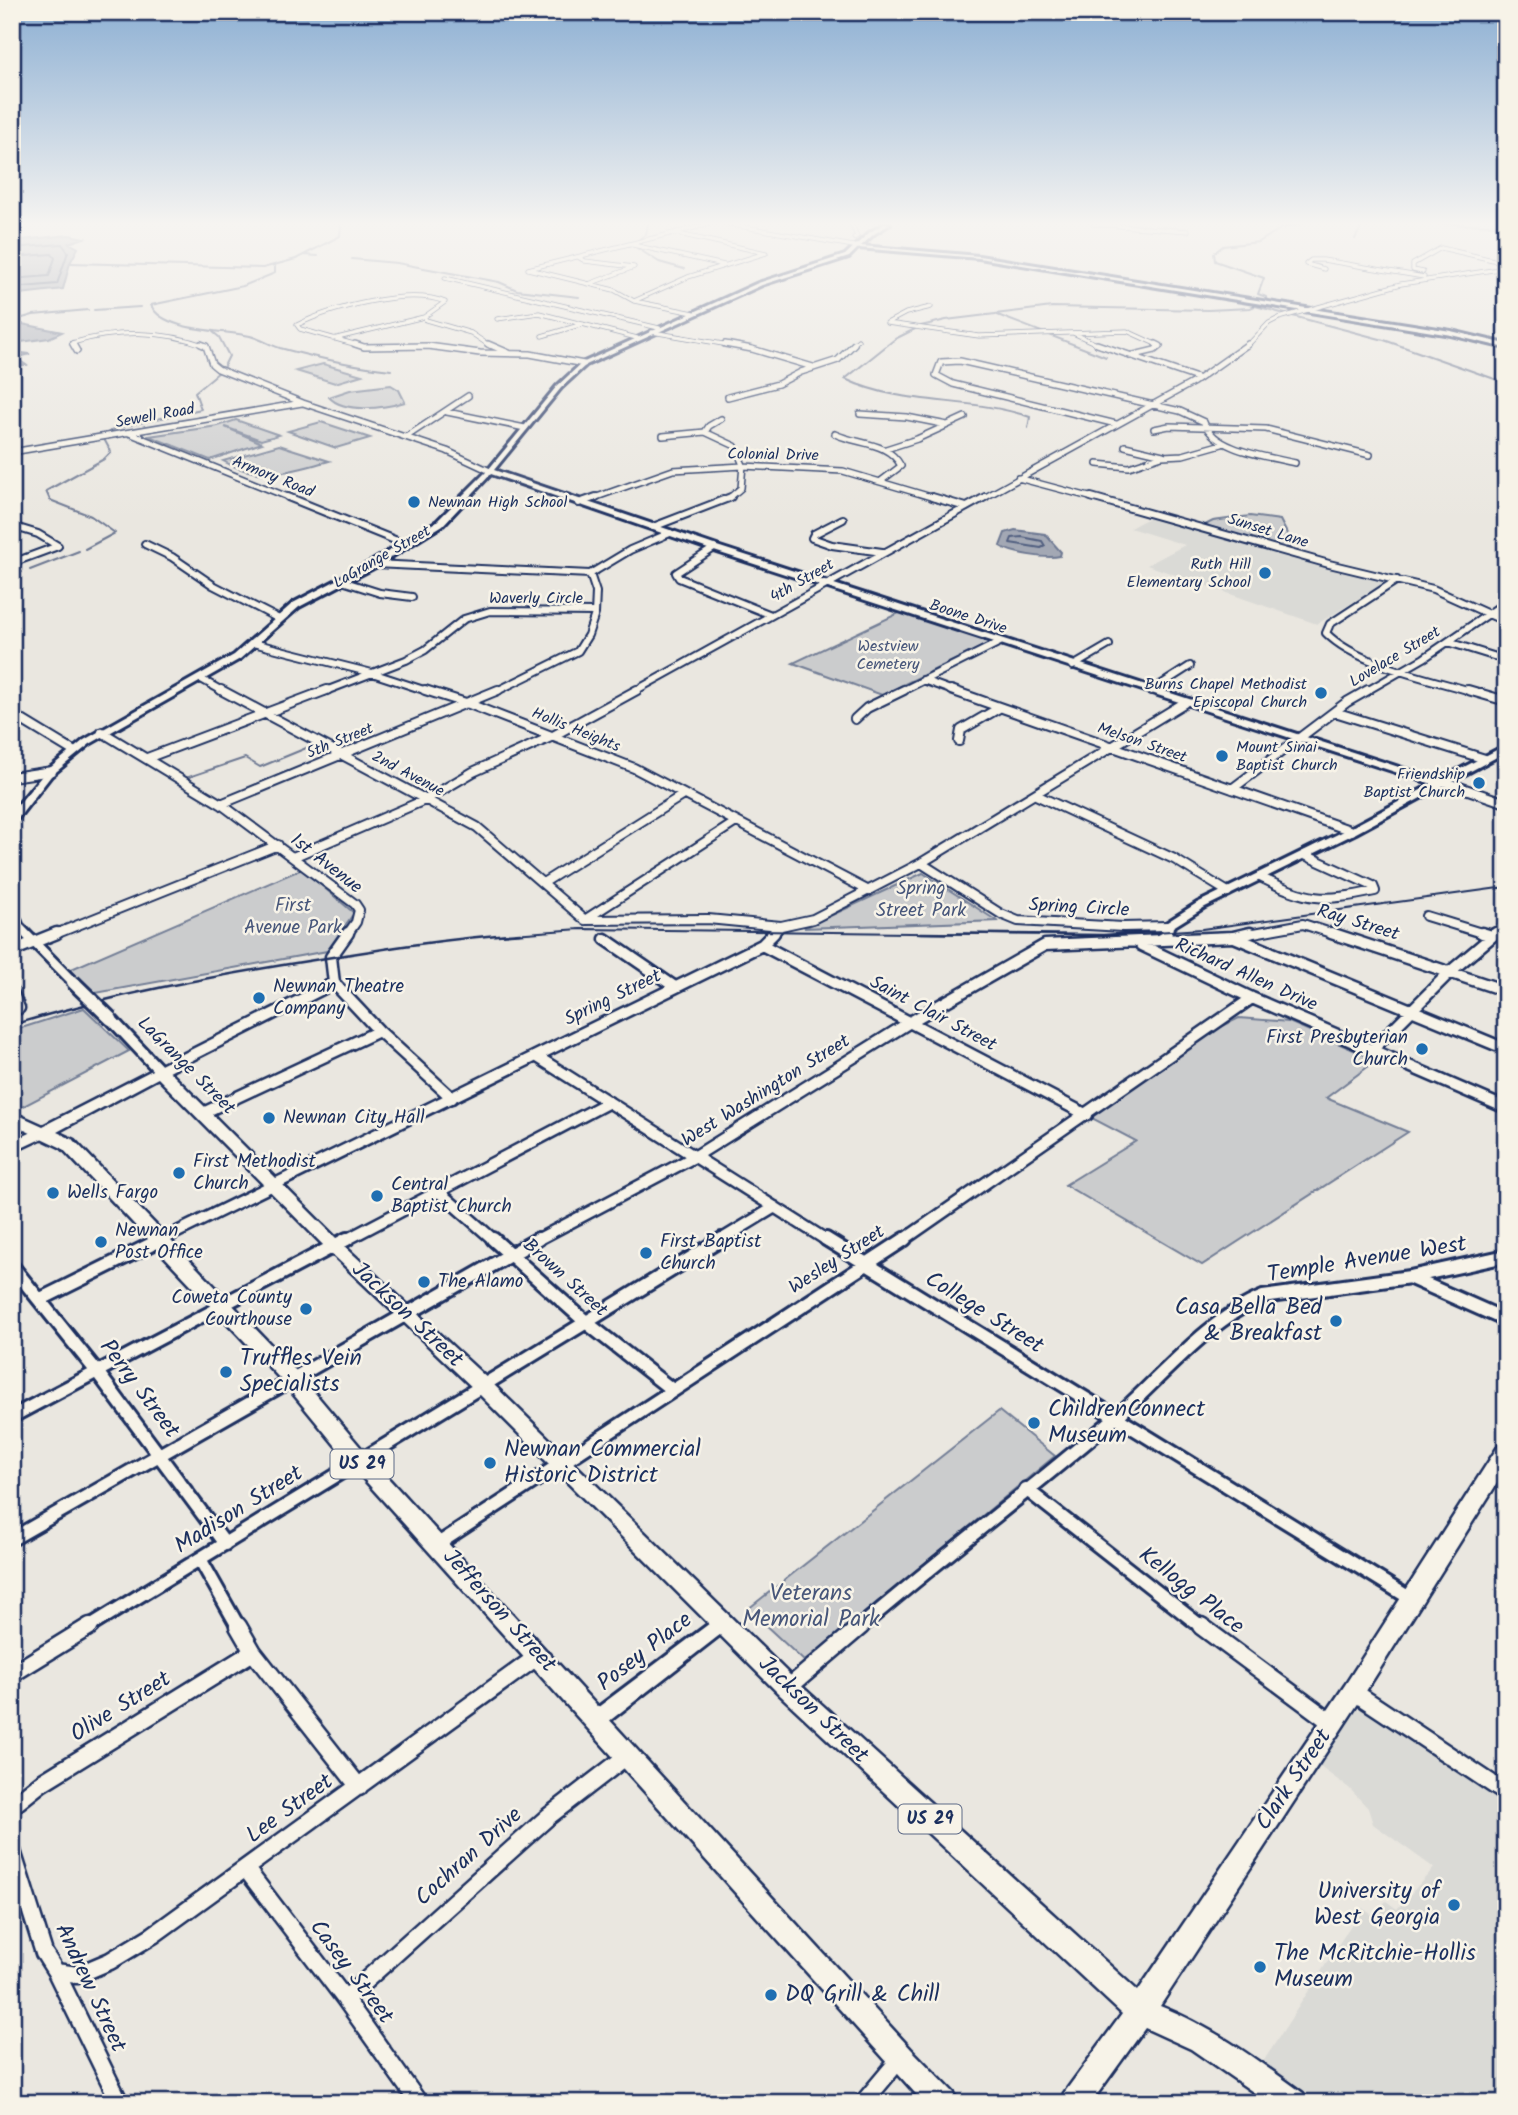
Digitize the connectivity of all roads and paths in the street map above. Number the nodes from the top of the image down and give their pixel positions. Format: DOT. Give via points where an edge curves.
graph roads {
  1 [pos="303,323"];
  2 [pos="400,323"];
  3 [pos="431,323"];
  4 [pos="579,323"];
  5 [pos="636,323"];
  6 [pos="671,323"];
  7 [pos="888,323"];
  8 [pos="1272,323"];
  9 [pos="1388,323"];
  10 [pos="584,324"];
  11 [pos="659,328"];
  12 [pos="652,332"];
  13 [pos="1072,332"];
  14 [pos="542,336"];
  15 [pos="637,338"];
  16 [pos="332,339"];
  17 [pos="858,340"];
  18 [pos="1506,346"];
  19 [pos="77,351"];
  20 [pos="509,353"];
  21 [pos="1130,356"];
  22 [pos="584,364"];
  23 [pos="813,367"];
  24 [pos="1197,378"];
  25 [pos="468,396"];
  26 [pos="728,397"];
  27 [pos="303,403"];
  28 [pos="1151,405"];
  29 [pos="447,412"];
  30 [pos="860,414"];
  31 [pos="965,417"];
  32 [pos="721,419"];
  33 [pos="1116,424"];
  34 [pos="947,425"];
  35 [pos="1206,427"];
  36 [pos="526,428"];
  37 [pos="1154,429"];
  38 [pos="705,432"];
  39 [pos="130,433"];
  40 [pos="835,434"];
  41 [pos="663,436"];
  42 [pos="406,437"];
  43 [pos="1223,444"];
  44 [pos="1125,446"];
  45 [pos="886,449"];
  46 [pos="12,452"];
  47 [pos="1370,455"];
  48 [pos="1167,456"];
  49 [pos="1295,463"];
  50 [pos="1097,464"];
  51 [pos="743,466"];
  52 [pos="490,471"];
  53 [pos="1018,478"];
  54 [pos="881,481"];
  55 [pos="579,503"];
  56 [pos="966,506"];
  57 [pos="843,519"];
  58 [pos="12,526"];
  59 [pos="653,527"];
  60 [pos="670,533"];
  61 [pos="145,544"];
  62 [pos="407,545"];
  63 [pos="714,548"];
  64 [pos="882,552"];
  65 [pos="12,563"];
  66 [pos="374,564"];
  67 [pos="590,574"];
  68 [pos="1397,580"];
  69 [pos="342,581"];
  70 [pos="825,585"];
  71 [pos="412,597"];
  72 [pos="1506,602"];
  73 [pos="594,612"];
  74 [pos="771,615"];
  75 [pos="1489,615"];
  76 [pos="279,619"];
  77 [pos="1506,622"];
  78 [pos="1000,642"];
  79 [pos="1448,642"];
  80 [pos="253,643"];
  81 [pos="1109,645"];
  82 [pos="1506,660"];
  83 [pos="1190,666"];
  84 [pos="1073,667"];
  85 [pos="1405,670"];
  86 [pos="372,673"];
  87 [pos="201,679"];
  88 [pos="923,680"];
  89 [pos="1151,691"];
  90 [pos="1506,701"];
  91 [pos="1184,703"];
  92 [pos="469,704"];
  93 [pos="999,708"];
  94 [pos="1335,712"];
  95 [pos="268,713"];
  96 [pos="12,714"];
  97 [pos="855,719"];
  98 [pos="102,732"];
  99 [pos="553,736"];
  100 [pos="1301,738"];
  101 [pos="959,741"];
  102 [pos="1114,748"];
  103 [pos="1506,748"];
  104 [pos="74,751"];
  105 [pos="343,754"];
  106 [pos="147,758"];
  107 [pos="1485,759"];
  108 [pos="52,771"];
  109 [pos="12,777"];
  110 [pos="1440,782"];
  111 [pos="1232,789"];
  112 [pos="683,795"];
  113 [pos="1036,795"];
  114 [pos="426,799"];
  115 [pos="1506,803"];
  116 [pos="221,804"];
  117 [pos="12,819"];
  118 [pos="736,822"];
  119 [pos="1352,831"];
  120 [pos="278,845"];
  121 [pos="1305,855"];
  122 [pos="293,857"];
  123 [pos="921,863"];
  124 [pos="1260,877"];
  125 [pos="543,883"];
  126 [pos="869,891"];
  127 [pos="1227,892"];
  128 [pos="12,912"];
  129 [pos="1426,916"];
  130 [pos="585,920"];
  131 [pos="1506,925"];
  132 [pos="781,926"];
  133 [pos="1168,926"];
  134 [pos="1492,936"];
  135 [pos="1233,937"];
  136 [pos="605,939"];
  137 [pos="1153,941"];
  138 [pos="34,942"];
  139 [pos="762,944"];
  140 [pos="12,951"];
  141 [pos="1451,971"];
  142 [pos="334,983"];
  143 [pos="675,987"];
  144 [pos="1506,991"];
  145 [pos="12,992"];
  146 [pos="1252,998"];
  147 [pos="12,1010"];
  148 [pos="1412,1011"];
  149 [pos="911,1022"];
  150 [pos="379,1031"];
  151 [pos="1496,1045"];
  152 [pos="1372,1050"];
  153 [pos="536,1056"];
  154 [pos="160,1071"];
  155 [pos="452,1098"];
  156 [pos="609,1102"];
  157 [pos="1506,1108"];
  158 [pos="203,1114"];
  159 [pos="1087,1115"];
  160 [pos="12,1117"];
  161 [pos="60,1123"];
  162 [pos="44,1132"];
  163 [pos="68,1143"];
  164 [pos="12,1147"];
  165 [pos="694,1157"];
  166 [pos="275,1185"];
  167 [pos="438,1191"];
  168 [pos="775,1207"];
  169 [pos="163,1241"];
  170 [pos="335,1247"];
  171 [pos="511,1254"];
  172 [pos="1506,1256"];
  173 [pos="866,1265"];
  174 [pos="12,1266"];
  175 [pos="1410,1277"];
  176 [pos="41,1299"];
  177 [pos="222,1305"];
  178 [pos="407,1314"];
  179 [pos="1506,1320"];
  180 [pos="587,1323"];
  181 [pos="98,1373"];
  182 [pos="292,1379"];
  183 [pos="483,1386"];
  184 [pos="671,1389"];
  185 [pos="12,1417"];
  186 [pos="1115,1418"];
  187 [pos="1506,1451"];
  188 [pos="159,1453"];
  189 [pos="360,1461"];
  190 [pos="559,1461"];
  191 [pos="1499,1477"];
  192 [pos="1026,1489"];
  193 [pos="12,1539"];
  194 [pos="225,1544"];
  195 [pos="438,1544"];
  196 [pos="200,1559"];
  197 [pos="1413,1600"];
  198 [pos="724,1622"];
  199 [pos="253,1652"];
  200 [pos="538,1656"];
  201 [pos="12,1674"];
  202 [pos="788,1688"];
  203 [pos="1353,1692"];
  204 [pos="596,1720"];
  205 [pos="1332,1723"];
  206 [pos="628,1755"];
  207 [pos="359,1787"];
  208 [pos="1506,1793"];
  209 [pos="13,1805"];
  210 [pos="12,1851"];
  211 [pos="246,1869"];
  212 [pos="56,1972"];
  213 [pos="345,1999"];
  214 [pos="1140,2012"];
  215 [pos="901,2059"];
  216 [pos="120,2103"];
  217 [pos="418,2103"];
  218 [pos="863,2103"];
  219 [pos="944,2103"];
  220 [pos="1074,2103"];
  221 [pos="1293,2103"];
  1 -- 16 [label="street" via="297,325 300,329"];
  2 -- 16 [label="street"];
  3 -- 20 [label="street" via="471,333"];
  4 -- 10 [label="street"];
  5 -- 11 [label="street"];
  6 -- 11 [label="street, LaGrange Street"];
  7 -- 13 [label="street" via="979,336"];
  8 -- 24 [label="street, 4th Street" via="1242,351"];
  9 -- 18 [label="street"];
  10 -- 14 [label="street"];
  10 -- 15 [label="street"];
  11 -- 12 [label="street, LaGrange Street"];
  12 -- 15 [label="street, LaGrange Street"];
  12 -- 23 [label="street" via="752,349"];
  13 -- 21 [label="street"];
  13 -- 21 [label="street" via="1128,329 1160,346"];
  15 -- 22 [label="street, LaGrange Street"];
  16 -- 20 [label="street" via="363,347 424,345"];
  17 -- 23 [label="street" via="838,360"];
  19 -- 27 [label="street" via="72,343 94,337 181,337 206,346 218,369"];
  20 -- 22 [label="street"];
  21 -- 24 [label="street"];
  22 -- 36 [label="street, LaGrange Street"];
  23 -- 26 [label="street" via="778,384"];
  24 -- 28 [label="street, 4th Street"];
  25 -- 29 [label="street"];
  27 -- 39 [label="street, Sewell Road"];
  27 -- 42 [label="street"];
  28 -- 33 [label="street, 4th Street"];
  28 -- 33 [label="street" via="946,359 936,374 943,381"];
  28 -- 35 [label="street" via="1194,416"];
  29 -- 36 [label="street"];
  29 -- 42 [label="street"];
  30 -- 34 [label="street" via="907,416"];
  31 -- 34 [label="street"];
  32 -- 38 [label="street"];
  33 -- 53 [label="street, 4th Street"];
  34 -- 45 [label="street"];
  35 -- 37 [label="street"];
  35 -- 43 [label="street" via="1208,434"];
  35 -- 47 [label="street" via="1266,429"];
  36 -- 52 [label="street, LaGrange Street"];
  38 -- 41 [label="street"];
  38 -- 51 [label="street" via="735,443"];
  39 -- 46 [label="street, Sewell Road"];
  39 -- 62 [label="street, Armory Road"];
  40 -- 45 [label="street"];
  42 -- 52 [label="street"];
  43 -- 48 [label="street"];
  43 -- 49 [label="street"];
  44 -- 48 [label="street"];
  45 -- 54 [label="street" via="901,466"];
  48 -- 50 [label="street" via="1129,467"];
  51 -- 54 [label="street, Colonial Drive" via="826,468"];
  51 -- 55 [label="street, Colonial Drive" via="673,470"];
  51 -- 59 [label="street" via="744,482 735,495"];
  52 -- 55 [label="street, Boone Drive"];
  52 -- 62 [label="street, LaGrange Street" via="457,508"];
  53 -- 56 [label="street, 4th Street"];
  53 -- 68 [label="street, Sunset Lane"];
  54 -- 56 [label="street, Colonial Drive"];
  55 -- 59 [label="street, Boone Drive"];
  56 -- 64 [label="street, 4th Street"];
  57 -- 64 [label="street" via="812,538"];
  58 -- 65 [label="street" via="58,546"];
  59 -- 60 [label="street, Boone Drive"];
  60 -- 63 [label="street, Boone Drive"];
  60 -- 67 [label="street"];
  61 -- 76 [label="street"];
  62 -- 66 [label="street, LaGrange Street"];
  63 -- 70 [label="street, Boone Drive"];
  63 -- 74 [label="street" via="676,573 679,578"];
  64 -- 70 [label="street, 4th Street"];
  66 -- 67 [label="street"];
  66 -- 69 [label="street, LaGrange Street"];
  67 -- 73 [label="street" via="595,582"];
  68 -- 75 [label="street, Sunset Lane" via="1446,594"];
  68 -- 85 [label="street" via="1331,624 1326,634 1343,649"];
  69 -- 71 [label="street"];
  69 -- 76 [label="street, LaGrange Street"];
  70 -- 74 [label="street, 4th Street"];
  70 -- 78 [label="street, Boone Drive"];
  72 -- 75 [label="street, Lovelace Street"];
  73 -- 86 [label="street, Waverly Circle" via="476,613 425,650"];
  73 -- 92 [label="street, Waverly Circle" via="593,630 578,651"];
  74 -- 99 [label="street, 4th Street"];
  75 -- 77 [label="street, Sunset Lane"];
  75 -- 79 [label="street, Lovelace Street"];
  76 -- 80 [label="street, LaGrange Street"];
  78 -- 84 [label="street, Boone Drive"];
  78 -- 88 [label="street"];
  79 -- 82 [label="street"];
  79 -- 85 [label="street, Lovelace Street"];
  80 -- 86 [label="street, Hollis Heights"];
  80 -- 87 [label="street, LaGrange Street"];
  81 -- 84 [label="street"];
  83 -- 89 [label="street"];
  84 -- 89 [label="street, Boone Drive"];
  85 -- 90 [label="street"];
  85 -- 94 [label="street, Lovelace Street"];
  86 -- 92 [label="street, Hollis Heights"];
  86 -- 95 [label="street, Waverly Circle"];
  87 -- 95 [label="street, 2nd Avenue"];
  87 -- 98 [label="street, LaGrange Street"];
  88 -- 93 [label="street, Melson Street"];
  88 -- 97 [label="street" via="867,708"];
  89 -- 91 [label="street, Boone Drive"];
  91 -- 100 [label="street, Boone Drive"];
  91 -- 102 [label="street"];
  92 -- 99 [label="street, Hollis Heights"];
  92 -- 105 [label="street, 5th Street"];
  93 -- 101 [label="street" via="961,730"];
  93 -- 102 [label="street, Melson Street"];
  94 -- 100 [label="street, Lovelace Street"];
  94 -- 107 [label="street"];
  95 -- 105 [label="street, 2nd Avenue"];
  95 -- 106 [label="street, Waverly Circle"];
  96 -- 104 [label="street"];
  98 -- 104 [label="street, LaGrange Street"];
  98 -- 106 [label="street, 1st Avenue"];
  99 -- 112 [label="street, Hollis Heights" via="634,768"];
  99 -- 114 [label="street, 4th Street"];
  100 -- 110 [label="street, Boone Drive"];
  100 -- 111 [label="street, Lovelace Street"];
  102 -- 111 [label="street, Melson Street"];
  102 -- 113 [label="street"];
  103 -- 107 [label="street"];
  104 -- 108 [label="street, LaGrange Street"];
  105 -- 114 [label="street, 2nd Avenue"];
  105 -- 116 [label="street, 5th Street"];
  106 -- 116 [label="street, 1st Avenue"];
  107 -- 110 [label="street"];
  108 -- 109 [label="street"];
  108 -- 117 [label="street, LaGrange Street"];
  110 -- 115 [label="street"];
  110 -- 119 [label="street"];
  111 -- 119 [label="street, Melson Street"];
  112 -- 118 [label="street, Hollis Heights"];
  112 -- 125 [label="street"];
  113 -- 123 [label="street"];
  113 -- 127 [label="street" via="1174,859"];
  114 -- 122 [label="street, 4th Street"];
  114 -- 125 [label="street, 2nd Avenue" via="477,827"];
  116 -- 120 [label="street, 1st Avenue"];
  118 -- 126 [label="street, Hollis Heights"];
  118 -- 130 [label="street"];
  119 -- 121 [label="street"];
  120 -- 122 [label="street, 1st Avenue"];
  120 -- 138 [label="street"];
  121 -- 124 [label="street"];
  121 -- 124 [label="street" via="1358,877 1375,891 1310,900"];
  122 -- 142 [label="street, 1st Avenue" via="359,910 356,922 331,957"];
  123 -- 126 [label="street"];
  123 -- 133 [label="street, Spring Circle" via="1018,921"];
  124 -- 127 [label="street"];
  125 -- 130 [label="street, 2nd Avenue"];
  126 -- 132 [label="street" via="813,919"];
  127 -- 133 [label="street"];
  128 -- 138 [label="street, LaGrange Street" via="17,925"];
  129 -- 134 [label="street"];
  130 -- 132 [label="street" via="692,919"];
  131 -- 134 [label="street"];
  132 -- 139 [label="street, Spring Street"];
  133 -- 137 [label="street" via="1167,935"];
  134 -- 141 [label="street"];
  135 -- 137 [label="street, Ray Street"];
  135 -- 141 [label="street, Ray Street" via="1303,924"];
  135 -- 148 [label="street"];
  136 -- 143 [label="street"];
  137 -- 146 [label="street, Richard Allen Drive" via="1140,945"];
  137 -- 149 [label="street, West Washington Street" via="1045,945"];
  138 -- 140 [label="street"];
  138 -- 154 [label="street, LaGrange Street, bridge"];
  139 -- 143 [label="street, Spring Street"];
  139 -- 149 [label="street, Saint Clair Street"];
  141 -- 144 [label="street, Ray Street"];
  141 -- 148 [label="street"];
  142 -- 150 [label="street"];
  142 -- 154 [label="street"];
  143 -- 153 [label="street, Spring Street"];
  145 -- 147 [label="street" via="19,1008"];
  146 -- 152 [label="street, Richard Allen Drive"];
  146 -- 159 [label="street, Wesley Street"];
  148 -- 151 [label="street"];
  148 -- 152 [label="street"];
  149 -- 159 [label="street, Saint Clair Street"];
  149 -- 165 [label="street, West Washington Street"];
  150 -- 155 [label="street"];
  150 -- 158 [label="street"];
  152 -- 157 [label="street, Richard Allen Drive"];
  153 -- 155 [label="street, Spring Street"];
  153 -- 156 [label="street, College Street"];
  154 -- 158 [label="main road, LaGrange Street / US 29"];
  154 -- 161 [label="main road"];
  155 -- 166 [label="street, Spring Street"];
  156 -- 165 [label="street, College Street"];
  156 -- 167 [label="street"];
  158 -- 166 [label="main road, LaGrange Street / US 29"];
  159 -- 173 [label="street, Wesley Street"];
  160 -- 162 [label="main road, US 29"];
  161 -- 162 [label="main road"];
  161 -- 163 [label="main road"];
  162 -- 163 [label="main road, Jefferson Street / US 29"];
  162 -- 164 [label="street"];
  163 -- 169 [label="main road, Jefferson Street / US 29"];
  165 -- 168 [label="street, College Street"];
  165 -- 171 [label="street, West Washington Street"];
  166 -- 169 [label="street, Spring Street"];
  166 -- 170 [label="main road, LaGrange Street / US 29"];
  167 -- 170 [label="street"];
  167 -- 171 [label="street, Brown Street"];
  168 -- 173 [label="street, College Street"];
  168 -- 180 [label="street, Madison Street"];
  169 -- 176 [label="street, Spring Street"];
  169 -- 177 [label="main road, Jefferson Street / US 29"];
  170 -- 177 [label="street"];
  170 -- 178 [label="main road, Jackson Street / US 29"];
  171 -- 178 [label="street, West Washington Street"];
  171 -- 180 [label="street, Brown Street"];
  172 -- 175 [label="street, Temple Avenue West"];
  173 -- 184 [label="street, Wesley Street"];
  173 -- 186 [label="street, College Street"];
  174 -- 176 [label="street, Perry Street"];
  175 -- 179 [label="street"];
  175 -- 186 [label="street, Temple Avenue West" via="1262,1297 1245,1304"];
  176 -- 181 [label="street, Perry Street"];
  177 -- 181 [label="street"];
  177 -- 182 [label="main road, Jefferson Street / US 29"];
  178 -- 182 [label="street, West Washington Street"];
  178 -- 183 [label="main road, Jackson Street / US 29"];
  180 -- 183 [label="street, Madison Street"];
  180 -- 184 [label="street, Brown Street"];
  181 -- 185 [label="street"];
  181 -- 188 [label="street, Perry Street"];
  182 -- 188 [label="street, West Washington Street"];
  182 -- 189 [label="main road, Jefferson Street / US 29"];
  183 -- 189 [label="street, Madison Street"];
  183 -- 190 [label="main road, Jackson Street / US 29"];
  184 -- 190 [label="street, Wesley Street"];
  186 -- 192 [label="street, Temple Avenue West"];
  186 -- 197 [label="street, College Street"];
  187 -- 191 [label="main road, Clark Street"];
  188 -- 193 [label="street, West Washington Street"];
  188 -- 194 [label="street, Perry Street"];
  189 -- 194 [label="street, Madison Street"];
  189 -- 195 [label="main road, Jefferson Street / US 29"];
  190 -- 195 [label="street, Wesley Street"];
  190 -- 198 [label="main road, Jackson Street / US 29"];
  191 -- 197 [label="main road, Clark Street"];
  192 -- 202 [label="street, Temple Avenue West"];
  192 -- 205 [label="street, Kellogg Place"];
  194 -- 196 [label="street, Madison Street"];
  195 -- 200 [label="main road, Jefferson Street / US 29"];
  196 -- 199 [label="street"];
  196 -- 201 [label="street, Madison Street"];
  197 -- 203 [label="main road, Clark Street"];
  198 -- 202 [label="main road, Jackson Street / US 29"];
  198 -- 204 [label="street, Posey Place"];
  199 -- 207 [label="street"];
  199 -- 209 [label="street, Olive Street"];
  200 -- 204 [label="main road, Jefferson Street / US 29"];
  200 -- 207 [label="street, Lee Street"];
  202 -- 214 [label="main road, Jackson Street / US 29"];
  203 -- 205 [label="main road, Clark Street"];
  203 -- 208 [label="street"];
  204 -- 206 [label="main road, Jefferson Street / US 29"];
  205 -- 214 [label="main road, Clark Street"];
  206 -- 213 [label="street, Cochran Drive" via="548,1816"];
  206 -- 215 [label="main road, Jefferson Street / US 29"];
  207 -- 211 [label="street, Lee Street"];
  210 -- 212 [label="street, Andrew Street" via="44,1954"];
  211 -- 212 [label="street, Lee Street" via="110,1961 77,1975"];
  211 -- 213 [label="street, Casey Street"];
  212 -- 216 [label="street, Andrew Street"];
  213 -- 217 [label="street, Casey Street"];
  214 -- 220 [label="main road, Clark Street"];
  214 -- 221 [label="main road, Jackson Street / US 29" via="1191,2032"];
  215 -- 218 [label="street"];
  215 -- 219 [label="main road, Jefferson Street / US 29"];
}
